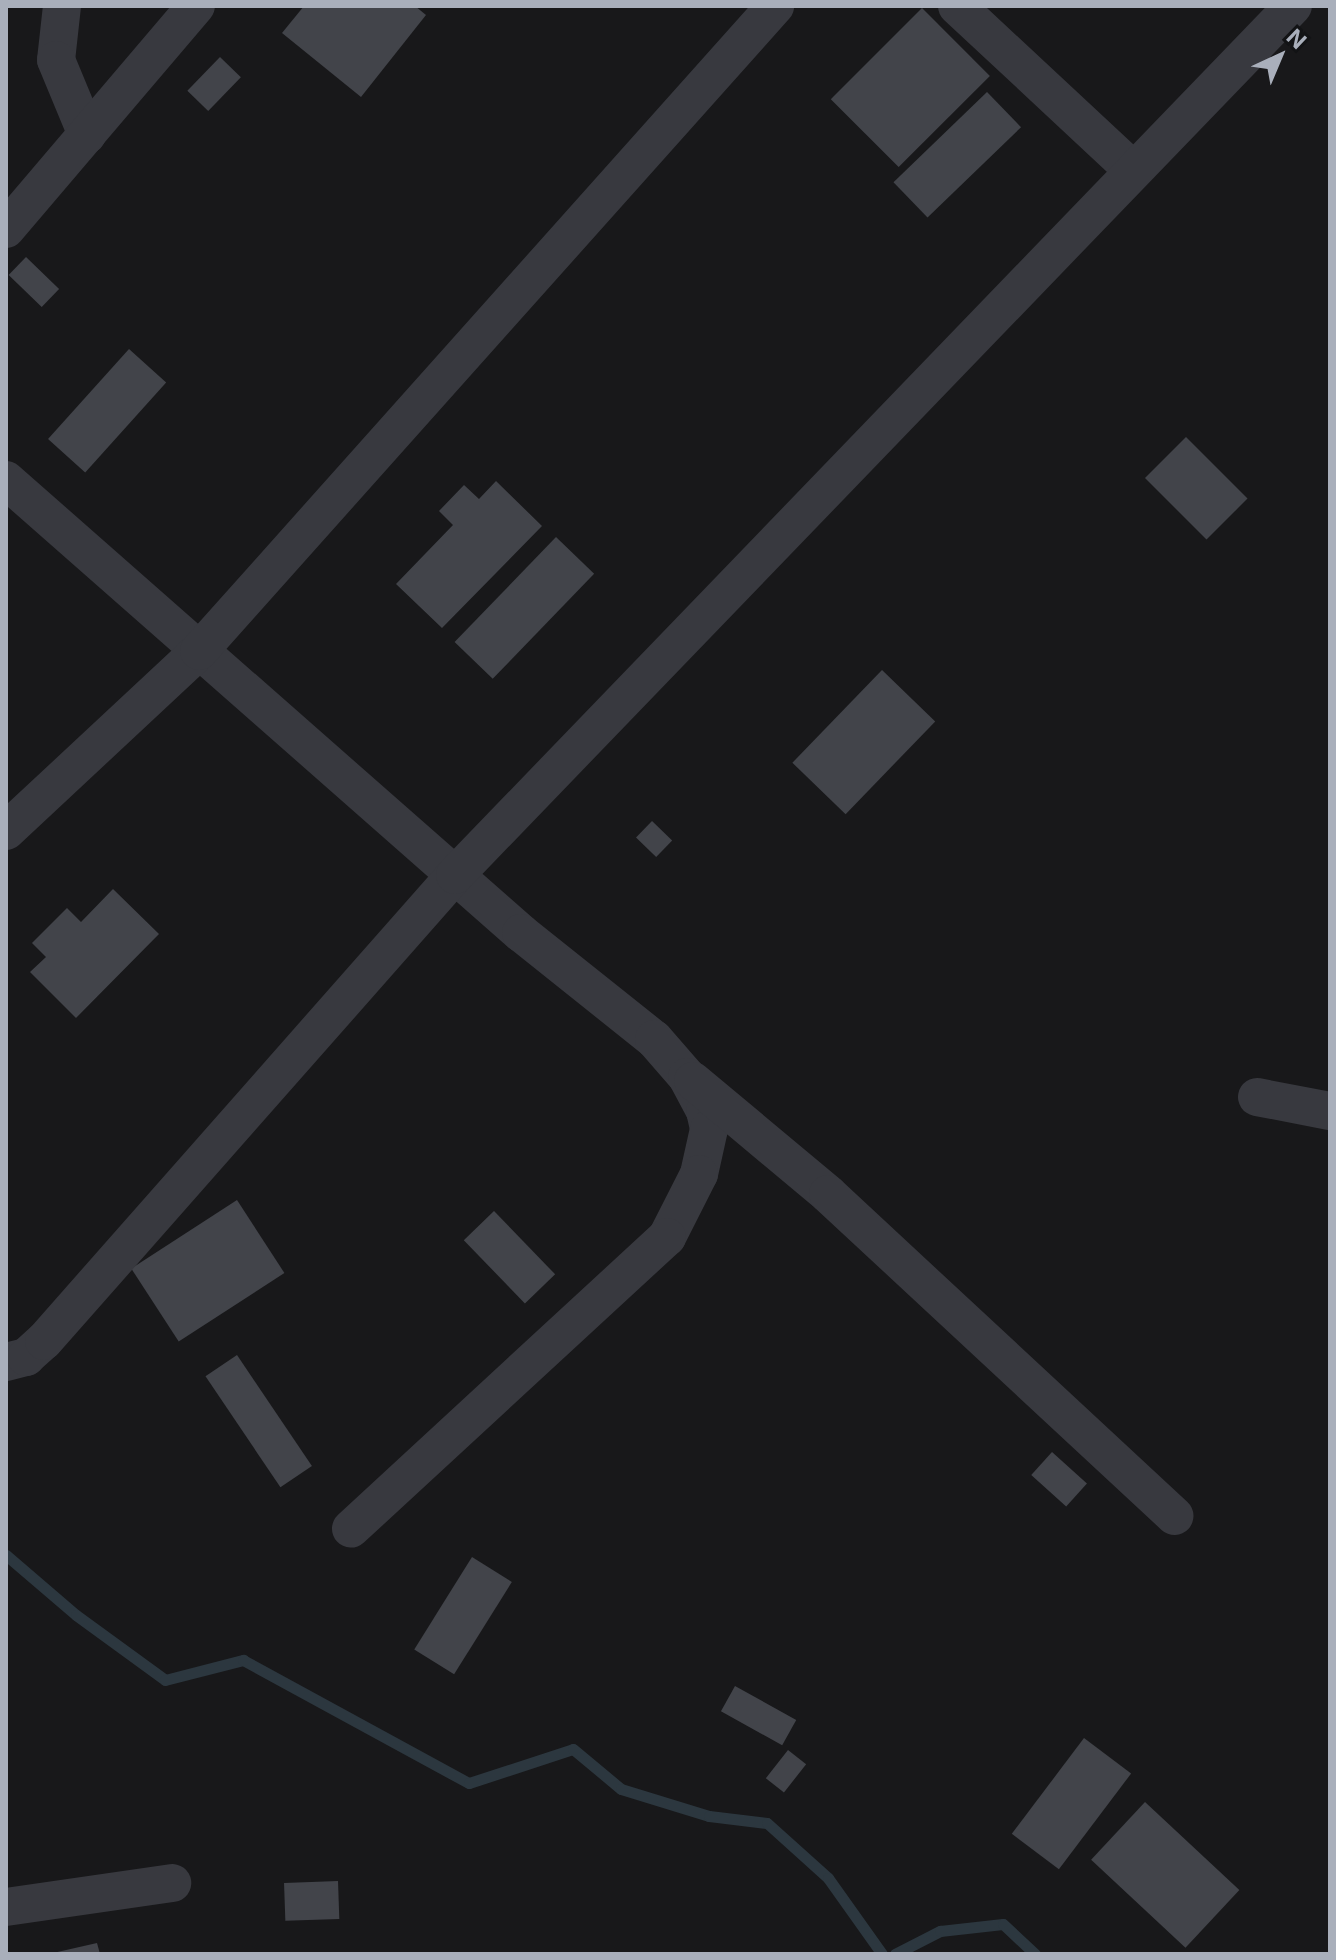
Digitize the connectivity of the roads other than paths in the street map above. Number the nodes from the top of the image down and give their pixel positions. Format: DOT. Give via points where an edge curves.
graph roads {
  1 [pos="62,6"];
  2 [pos="196,6"];
  3 [pos="775,6"];
  4 [pos="957,6"];
  5 [pos="1293,6"];
  6 [pos="87,135"];
  7 [pos="1132,169"];
  8 [pos="6,229"];
  9 [pos="6,480"];
  10 [pos="199,651"];
  11 [pos="6,831"];
  12 [pos="455,875"];
  13 [pos="687,1077"];
  14 [pos="1257,1097"];
  15 [pos="1330,1111"];
  16 [pos="6,1362"];
  17 [pos="1175,1516"];
  18 [pos="351,1529"];
  19 [pos="172,1883"];
  20 [pos="6,1907"];
  1 -- 6 [label="street" via="56,60"];
  2 -- 6 [label="street"];
  3 -- 10 [label="street"];
  4 -- 7 [label="street"];
  5 -- 7 [label="street"];
  6 -- 8 [label="street"];
  7 -- 12 [label="street"];
  9 -- 10 [label="street"];
  10 -- 11 [label="street"];
  10 -- 12 [label="street"];
  12 -- 13 [label="street" via="579,983 654,1039"];
  12 -- 16 [label="street" via="44,1341 26,1357"];
  13 -- 17 [label="street" via="828,1194"];
  13 -- 18 [label="street" via="709,1129 699,1174 667,1237"];
  14 -- 15 [label="street"];
  19 -- 20 [label="street"];
}
